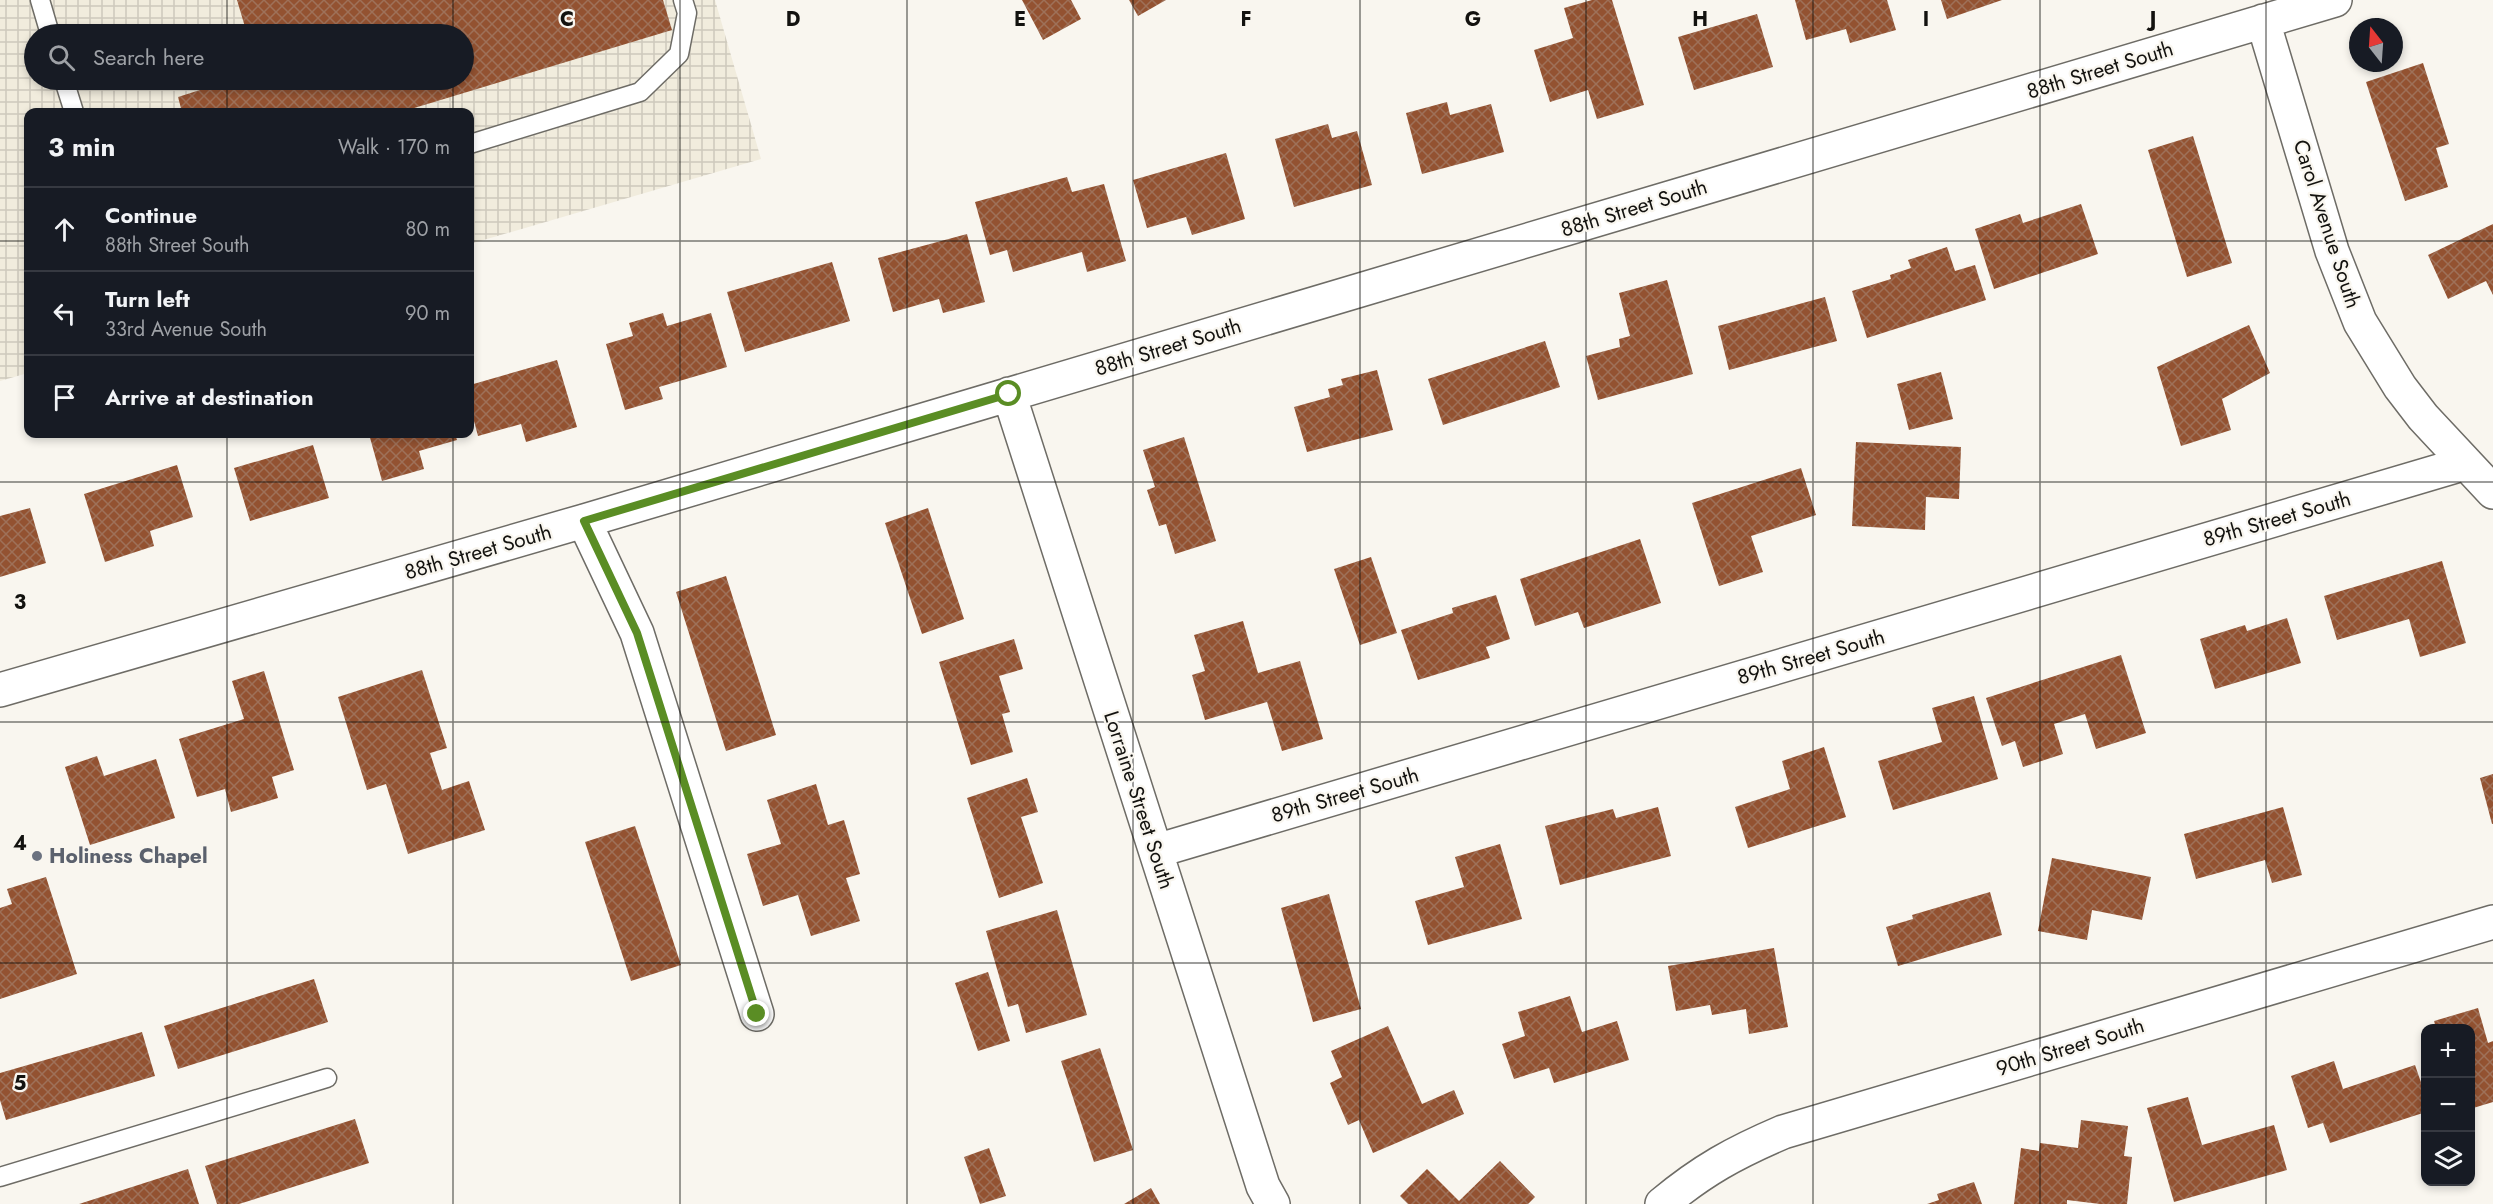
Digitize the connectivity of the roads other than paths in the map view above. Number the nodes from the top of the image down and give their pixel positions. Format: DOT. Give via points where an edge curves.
graph roads {
  1 [pos="40,0"];
  2 [pos="683,0"];
  3 [pos="2335,0"];
  4 [pos="2263,21"];
  5 [pos="47,24"];
  6 [pos="67,90"];
  7 [pos="73,108"];
  8 [pos="474,143"];
  9 [pos="1009,394"];
  10 [pos="2466,463"];
  11 [pos="2493,492"];
  12 [pos="584,521"];
  13 [pos="0,690"];
  14 [pos="1156,851"];
  15 [pos="2493,921"];
  16 [pos="757,1014"];
  17 [pos="327,1078"];
  18 [pos="0,1177"];
  19 [pos="1273,1204"];
  20 [pos="1662,1204"];
  1 -- 5 [label="lane"];
  2 -- 8 [label="lane" via="687,13 679,54 640,92"];
  3 -- 4 [label="street, 88th Street South"];
  4 -- 9 [label="street, 88th Street South"];
  4 -- 10 [label="street, Carol Avenue South" via="2332,251 2360,322 2400,387"];
  6 -- 7 [label="lane"];
  9 -- 12 [label="street, 88th Street South"];
  9 -- 14 [label="street, Lorraine Street South"];
  10 -- 11 [label="street, Carol Avenue South"];
  10 -- 14 [label="street, 89th Street South"];
  12 -- 13 [label="street, 88th Street South"];
  12 -- 16 [label="street" via="637,633"];
  14 -- 19 [label="street, Lorraine Street South" via="1263,1186"];
  15 -- 20 [label="street, 90th Street South" via="1783,1132 1736,1152 1693,1178"];
  17 -- 18 [label="lane"];
}
